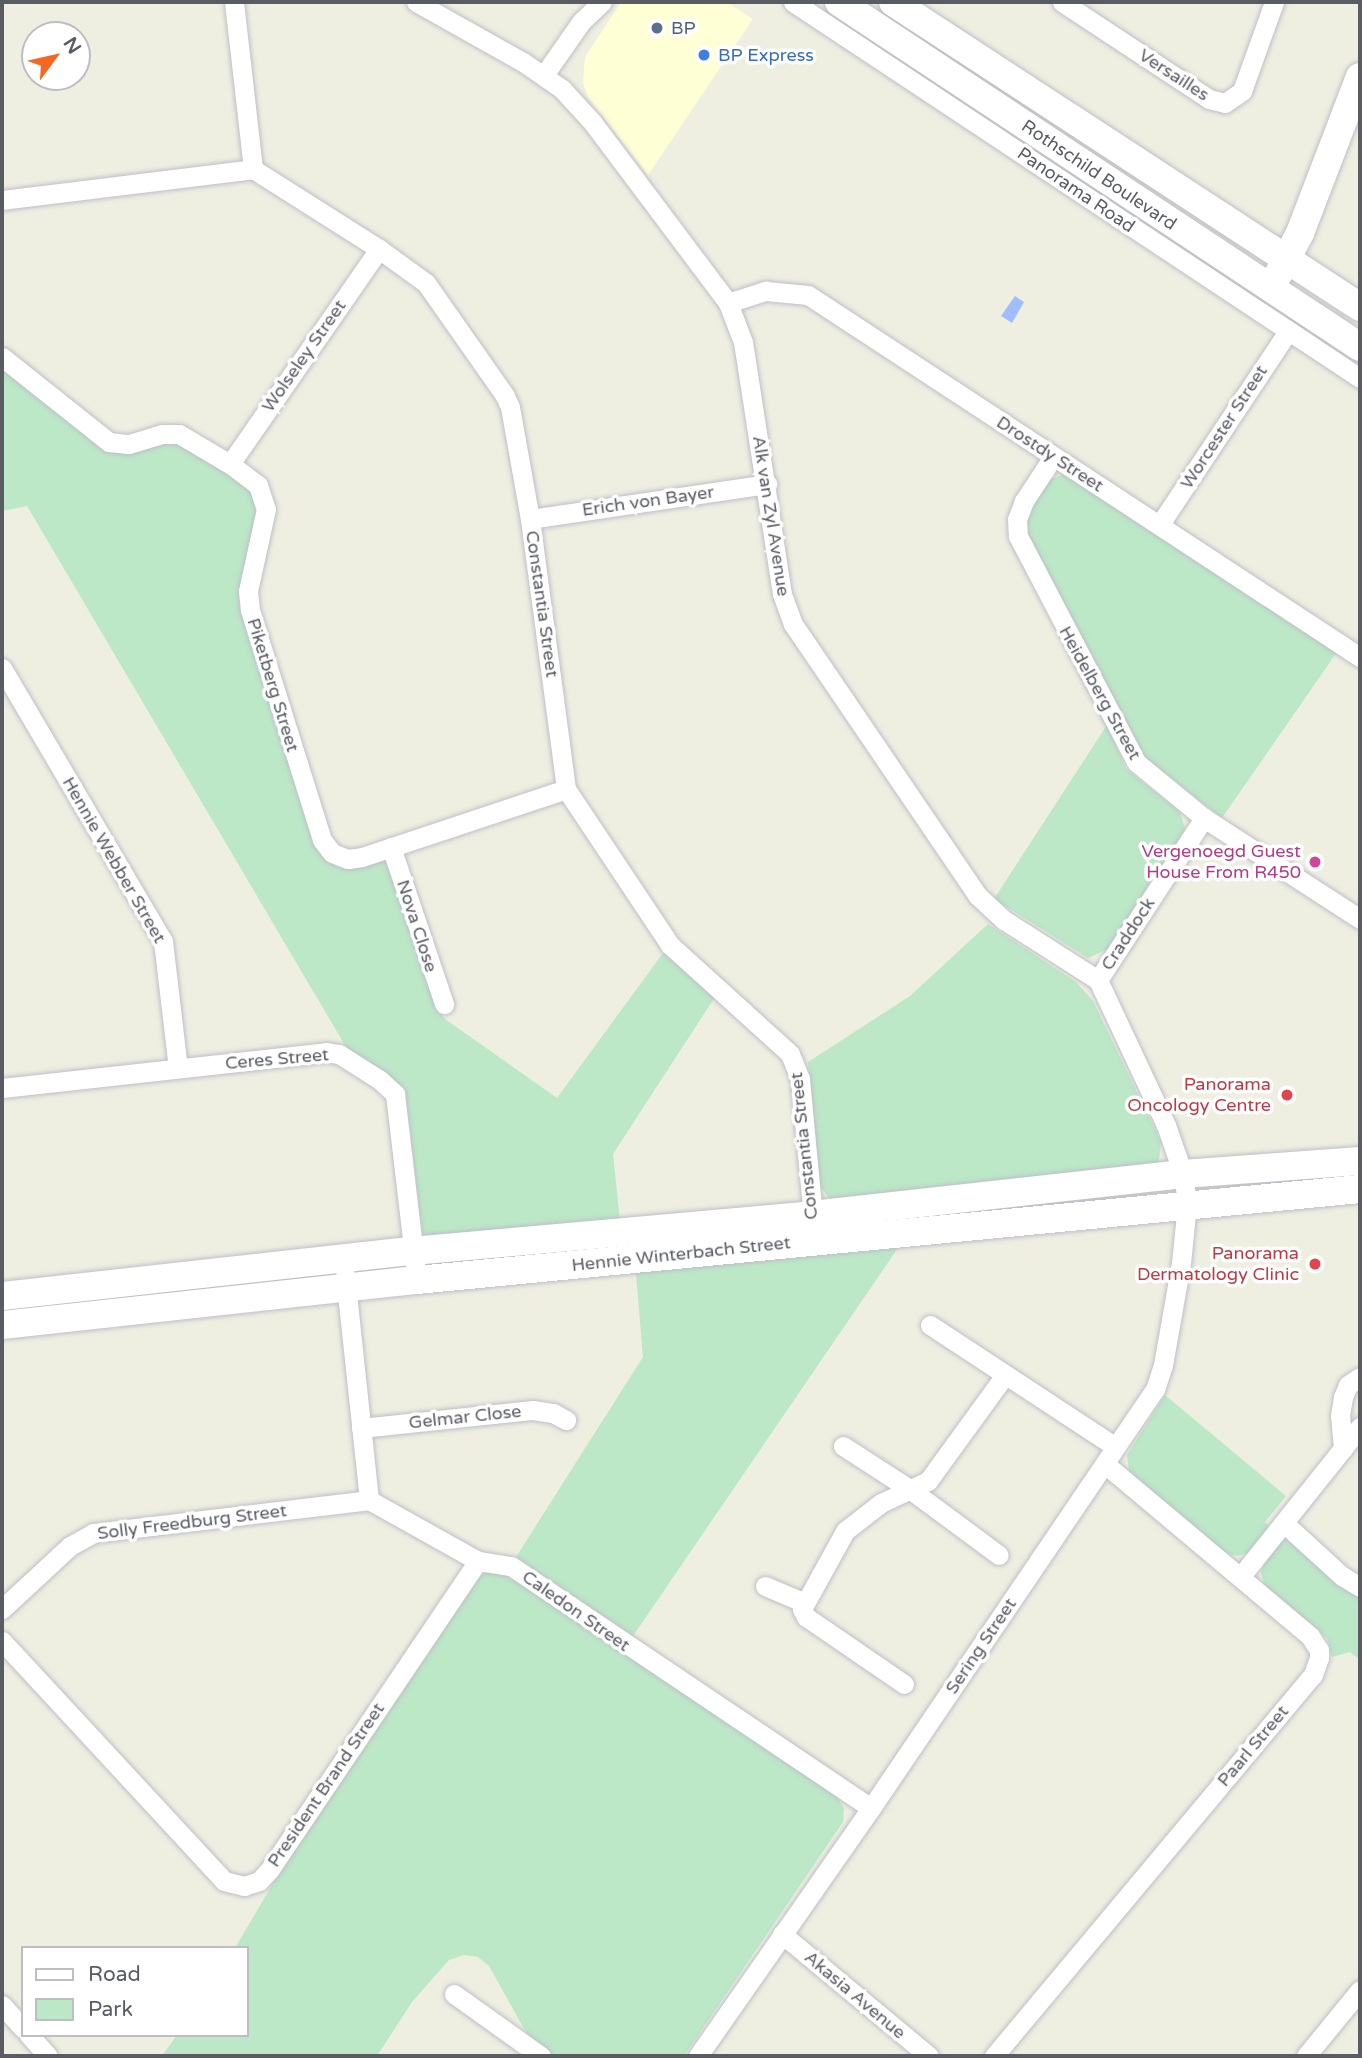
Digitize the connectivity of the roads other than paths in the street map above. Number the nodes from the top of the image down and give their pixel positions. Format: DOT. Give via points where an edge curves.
graph roads {
  1 [pos="234,2"];
  2 [pos="415,2"];
  3 [pos="584,2"];
  4 [pos="602,2"];
  5 [pos="793,2"];
  6 [pos="839,2"];
  7 [pos="893,2"];
  8 [pos="1062,2"];
  9 [pos="1274,2"];
  10 [pos="581,22"];
  11 [pos="544,75"];
  12 [pos="1360,77"];
  13 [pos="253,169"];
  14 [pos="2,200"];
  15 [pos="379,249"];
  16 [pos="1288,258"];
  17 [pos="1270,288"];
  18 [pos="728,303"];
  19 [pos="1360,307"];
  20 [pos="1287,331"];
  21 [pos="1360,347"];
  22 [pos="2,357"];
  23 [pos="1360,379"];
  24 [pos="1053,457"];
  25 [pos="230,464"];
  26 [pos="767,484"];
  27 [pos="530,519"];
  28 [pos="1160,524"];
  29 [pos="1360,657"];
  30 [pos="2,668"];
  31 [pos="566,789"];
  32 [pos="1204,818"];
  33 [pos="391,847"];
  34 [pos="1360,919"];
  35 [pos="1098,980"];
  36 [pos="444,1004"];
  37 [pos="178,1068"];
  38 [pos="2,1088"];
  39 [pos="1360,1161"];
  40 [pos="1183,1174"];
  41 [pos="1360,1189"];
  42 [pos="1187,1204"];
  43 [pos="814,1228"];
  44 [pos="412,1251"];
  45 [pos="342,1258"];
  46 [pos="417,1280"];
  47 [pos="348,1288"];
  48 [pos="2,1296"];
  49 [pos="2,1325"];
  50 [pos="930,1325"];
  51 [pos="1005,1375"];
  52 [pos="1360,1377"];
  53 [pos="566,1420"];
  54 [pos="1360,1427"];
  55 [pos="362,1428"];
  56 [pos="843,1446"];
  57 [pos="1116,1447"];
  58 [pos="1343,1449"];
  59 [pos="1105,1464"];
  60 [pos="911,1490"];
  61 [pos="369,1500"];
  62 [pos="1285,1524"];
  63 [pos="999,1555"];
  64 [pos="478,1561"];
  65 [pos="1241,1576"];
  66 [pos="765,1586"];
  67 [pos="1360,1587"];
  68 [pos="805,1603"];
  69 [pos="2,1609"];
  70 [pos="2,1641"];
  71 [pos="904,1684"];
  72 [pos="871,1808"];
  73 [pos="782,1934"];
  74 [pos="1360,1990"];
  75 [pos="454,1994"];
  76 [pos="2,2005"];
  77 [pos="21,2026"];
  78 [pos="31,2037"];
  79 [pos="48,2056"];
  80 [pos="541,2056"];
  81 [pos="698,2056"];
  82 [pos="929,2056"];
  83 [pos="994,2056"];
  84 [pos="1306,2056"];
  1 -- 13 [label="street"];
  2 -- 11 [label="street, Alk van Zyl Avenue"];
  3 -- 10 [label="street"];
  4 -- 10 [label="street"];
  5 -- 20 [label="street, Panorama Road"];
  6 -- 17 [label="street, Rothschild Boulevard"];
  7 -- 16 [label="street, Rothschild Boulevard"];
  8 -- 9 [label="street, Versailles" via="1209,99 1225,103 1242,91"];
  10 -- 11 [label="street"];
  11 -- 18 [label="street, Alk van Zyl Avenue" via="593,123"];
  12 -- 16 [label="street"];
  13 -- 14 [label="street"];
  13 -- 15 [label="street, Constantia Street"];
  15 -- 25 [label="street, Wolseley Street"];
  15 -- 27 [label="street, Constantia Street" via="426,284 505,396"];
  16 -- 17 [label="street"];
  16 -- 19 [label="street, Rothschild Boulevard"];
  17 -- 21 [label="street, Rothschild Boulevard"];
  18 -- 24 [label="street, Drostdy Street" via="766,291 808,295"];
  18 -- 26 [label="street, Alk van Zyl Avenue" via="743,342"];
  20 -- 23 [label="street, Panorama Road"];
  20 -- 28 [label="street, Worcester Street"];
  22 -- 25 [label="street, Piketberg Street" via="110,442 129,444 179,434"];
  24 -- 28 [label="street, Drostdy Street"];
  24 -- 32 [label="street, Heidelberg Street" via="1017,519 1023,549 1136,762"];
  25 -- 33 [label="street, Piketberg Street" via="253,481 264,499 264,521 248,591 250,610 322,840 332,853 348,859"];
  26 -- 27 [label="street, Erich von Bayer"];
  26 -- 35 [label="street, Alk van Zyl Avenue" via="786,609 813,655 988,908"];
  27 -- 31 [label="street, Constantia Street"];
  28 -- 29 [label="street, Drostdy Street"];
  30 -- 37 [label="street, Hennie Webber Street" via="163,941"];
  31 -- 33 [label="street, Piketberg Street"];
  31 -- 43 [label="street, Constantia Street" via="670,945 790,1054 800,1079"];
  32 -- 34 [label="street, Heidelberg Street"];
  32 -- 35 [label="street, Craddock"];
  33 -- 36 [label="street, Nova Close"];
  35 -- 40 [label="street" via="1166,1125"];
  37 -- 38 [label="street, Ceres Street"];
  37 -- 44 [label="street, Ceres Street" via="326,1052 349,1059 389,1087 399,1106"];
  39 -- 40 [label="street, Hennie Winterbach Street"];
  40 -- 42 [label="street"];
  40 -- 43 [label="street, Hennie Winterbach Street"];
  41 -- 42 [label="street, Hennie Winterbach Street"];
  42 -- 43 [label="street, Hennie Winterbach Street"];
  42 -- 57 [label="street, Sering Street" via="1160,1379"];
  43 -- 44 [label="street, Hennie Winterbach Street"];
  43 -- 46 [label="street, Hennie Winterbach Street"];
  44 -- 45 [label="street, Hennie Winterbach Street"];
  44 -- 46 [label="street, Ceres Street"];
  45 -- 47 [label="street"];
  45 -- 48 [label="street, Hennie Winterbach Street"];
  46 -- 47 [label="street, Hennie Winterbach Street"];
  47 -- 49 [label="street, Hennie Winterbach Street"];
  47 -- 55 [label="street"];
  50 -- 51 [label="street"];
  51 -- 57 [label="street"];
  51 -- 60 [label="street" via="939,1469"];
  52 -- 58 [label="street" via="1348,1385 1343,1397"];
  53 -- 55 [label="street, Gelmar Close" via="533,1410"];
  54 -- 58 [label="street"];
  55 -- 61 [label="street"];
  56 -- 60 [label="street"];
  57 -- 59 [label="street, Sering Street"];
  58 -- 62 [label="street"];
  59 -- 65 [label="street, Paarl Street"];
  59 -- 72 [label="street, Sering Street"];
  60 -- 63 [label="street"];
  60 -- 68 [label="street" via="880,1503 845,1531"];
  61 -- 64 [label="street, Caledon Street"];
  61 -- 69 [label="street, Solly Freedburg Street" via="93,1533 70,1546"];
  62 -- 65 [label="street"];
  62 -- 67 [label="street"];
  64 -- 70 [label="street, President Brand Street" via="270,1869 259,1881 244,1886 224,1881"];
  64 -- 72 [label="street, Caledon Street" via="511,1566"];
  65 -- 83 [label="street, Paarl Street" via="1315,1642 1317,1667"];
  66 -- 68 [label="street"];
  68 -- 71 [label="street" via="806,1617"];
  72 -- 73 [label="street, Sering Street"];
  73 -- 81 [label="street, Sering Street"];
  73 -- 82 [label="street, Akasia Avenue"];
  74 -- 84 [label="street"];
  75 -- 80 [label="street"];
  76 -- 77 [label="street"];
  78 -- 79 [label="street"];
}
